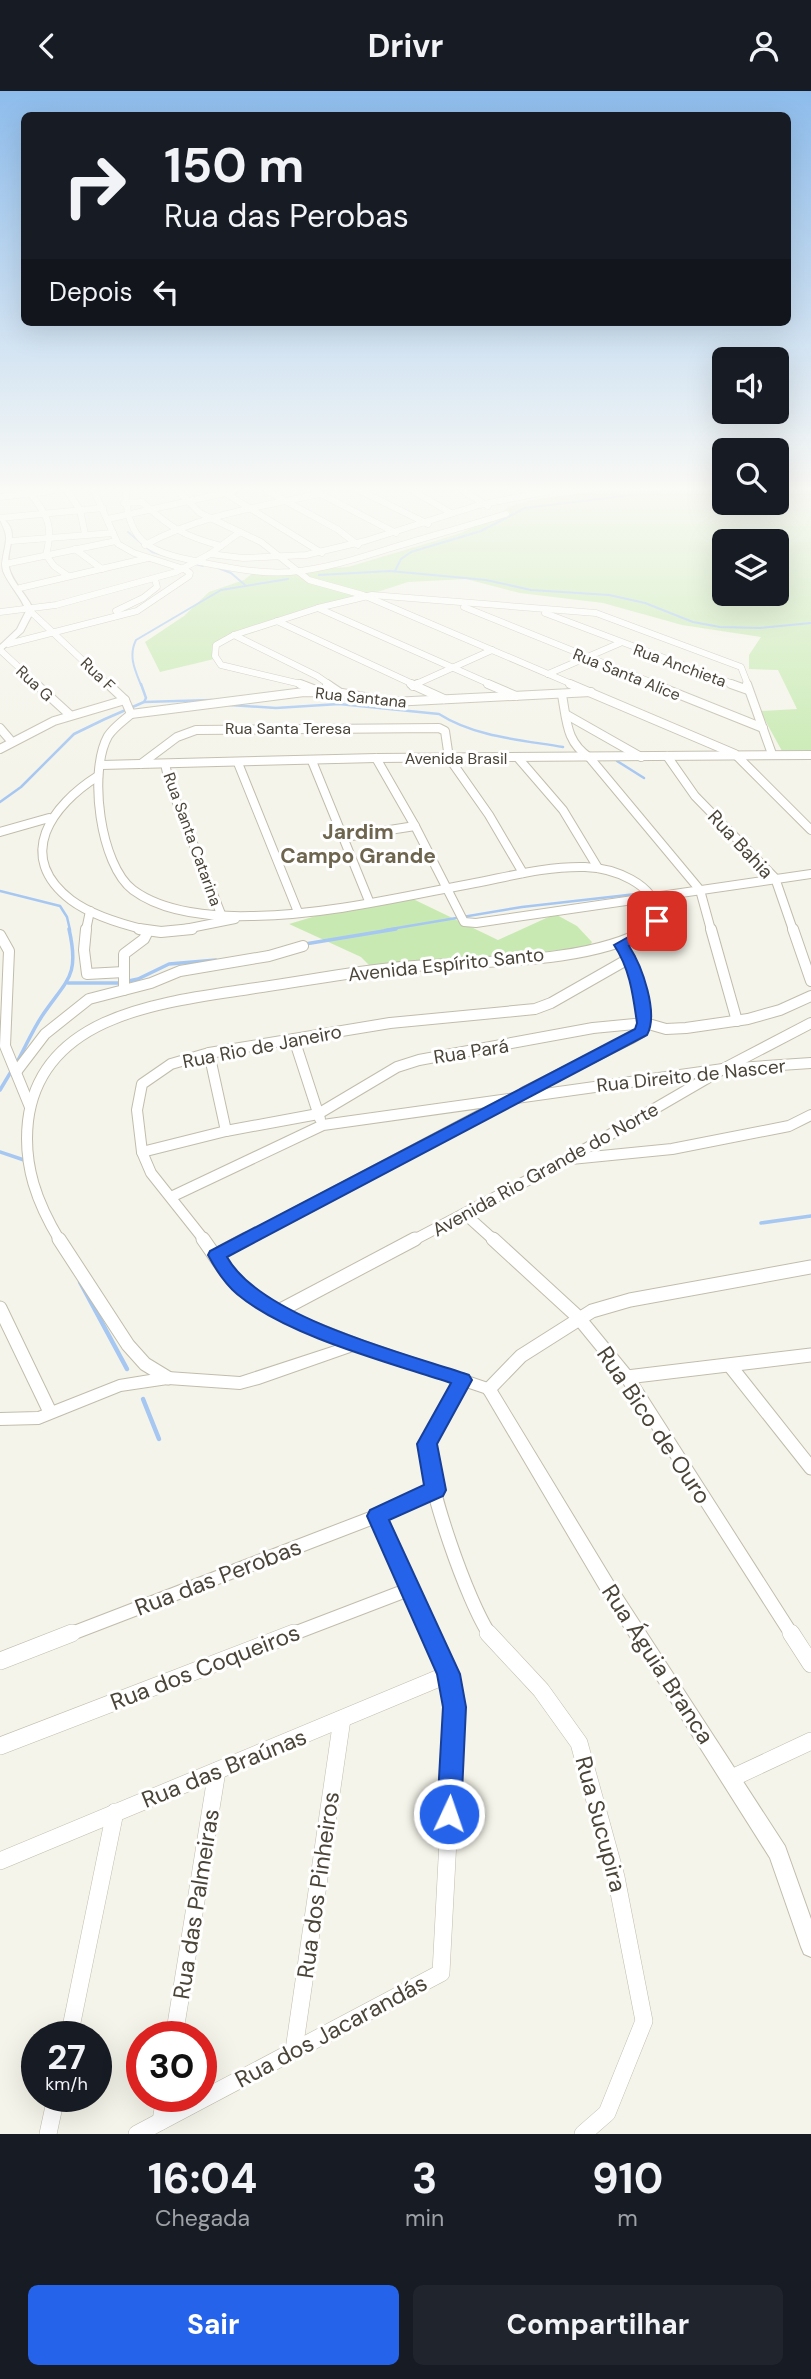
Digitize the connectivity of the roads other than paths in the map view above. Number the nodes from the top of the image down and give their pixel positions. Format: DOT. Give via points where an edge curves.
graph roads {
  1 [pos="27,586"];
  2 [pos="127,586"];
  3 [pos="157,586"];
  4 [pos="174,586"];
  5 [pos="332,586"];
  6 [pos="20,588"];
  7 [pos="363,595"];
  8 [pos="454,603"];
  9 [pos="318,608"];
  10 [pos="534,608"];
  11 [pos="30,610"];
  12 [pos="0,612"];
  13 [pos="106,615"];
  14 [pos="277,621"];
  15 [pos="56,633"];
  16 [pos="234,635"];
  17 [pos="620,643"];
  18 [pos="3,648"];
  19 [pos="492,650"];
  20 [pos="585,658"];
  21 [pos="455,667"];
  22 [pos="548,674"];
  23 [pos="413,686"];
  24 [pos="748,690"];
  25 [pos="321,692"];
  26 [pos="593,692"];
  27 [pos="342,693"];
  28 [pos="562,695"];
  29 [pos="518,697"];
  30 [pos="125,700"];
  31 [pos="450,701"];
  32 [pos="131,714"];
  33 [pos="70,715"];
  34 [pos="567,715"];
  35 [pos="0,728"];
  36 [pos="763,728"];
  37 [pos="12,742"];
  38 [pos="0,750"];
  39 [pos="734,754"];
  40 [pos="772,754"];
  41 [pos="667,756"];
  42 [pos="810,756"];
  43 [pos="641,757"];
  44 [pos="376,758"];
  45 [pos="449,758"];
  46 [pos="590,758"];
  47 [pos="519,759"];
  48 [pos="312,761"];
  49 [pos="238,762"];
  50 [pos="141,764"];
  51 [pos="165,764"];
  52 [pos="102,765"];
  53 [pos="98,776"];
  54 [pos="50,818"];
  55 [pos="415,826"];
  56 [pos="811,830"];
  57 [pos="0,832"];
  58 [pos="345,837"];
  59 [pos="598,868"];
  60 [pos="523,873"];
  61 [pos="811,874"];
  62 [pos="775,878"];
  63 [pos="445,888"];
  64 [pos="699,890"];
  65 [pos="655,899"];
  66 [pos="369,901"];
  67 [pos="90,911"];
  68 [pos="298,912"];
  69 [pos="221,914"];
  70 [pos="248,916"];
  71 [pos="148,931"];
  72 [pos="0,935"];
  73 [pos="621,945"];
  74 [pos="303,946"];
  75 [pos="630,958"];
  76 [pos="124,972"];
  77 [pos="811,981"];
  78 [pos="124,989"];
  79 [pos="3,991"];
  80 [pos="811,996"];
  81 [pos="737,1021"];
  82 [pos="645,1023"];
  83 [pos="811,1023"];
  84 [pos="294,1039"];
  85 [pos="209,1053"];
  86 [pos="811,1063"];
  87 [pos="723,1069"];
  88 [pos="16,1072"];
  89 [pos="517,1095"];
  90 [pos="30,1107"];
  91 [pos="811,1115"];
  92 [pos="320,1120"];
  93 [pos="226,1131"];
  94 [pos="142,1152"];
  95 [pos="568,1159"];
  96 [pos="171,1197"];
  97 [pos="465,1214"];
  98 [pos="216,1255"];
  99 [pos="811,1267"];
  100 [pos="0,1308"];
  101 [pos="277,1312"];
  102 [pos="578,1317"];
  103 [pos="356,1344"];
  104 [pos="811,1355"];
  105 [pos="731,1367"];
  106 [pos="627,1377"];
  107 [pos="168,1378"];
  108 [pos="463,1380"];
  109 [pos="489,1389"];
  110 [pos="50,1412"];
  111 [pos="0,1419"];
  112 [pos="811,1468"];
  113 [pos="435,1490"];
  114 [pos="377,1516"];
  115 [pos="410,1589"];
  116 [pos="0,1661"];
  117 [pos="811,1664"];
  118 [pos="449,1674"];
  119 [pos="342,1719"];
  120 [pos="811,1741"];
  121 [pos="0,1745"];
  122 [pos="217,1771"];
  123 [pos="732,1778"];
  124 [pos="115,1812"];
  125 [pos="0,1861"];
  126 [pos="811,1947"];
  127 [pos="72,2021"];
  128 [pos="177,2021"];
  129 [pos="293,2050"];
  130 [pos="53,2112"];
  131 [pos="162,2112"];
  132 [pos="161,2121"];
  133 [pos="48,2134"];
  134 [pos="137,2134"];
  135 [pos="583,2134"];
  1 -- 6 [label="street"];
  2 -- 11 [label="street"];
  3 -- 13 [label="street"];
  4 -- 15 [label="street" via="144,608"];
  5 -- 7 [label="street"];
  6 -- 11 [label="street"];
  7 -- 8 [label="street"];
  7 -- 9 [label="street"];
  7 -- 19 [label="street"];
  8 -- 10 [label="street"];
  8 -- 20 [label="street, Rua Santa Alice"];
  9 -- 14 [label="street"];
  9 -- 21 [label="street"];
  10 -- 17 [label="street, Rua Anchieta"];
  10 -- 24 [label="street" via="601,614 734,663 743,671"];
  11 -- 12 [label="street"];
  11 -- 15 [label="street, Rua F"];
  11 -- 18 [label="street"];
  14 -- 16 [label="street"];
  14 -- 23 [label="street"];
  15 -- 18 [label="street"];
  15 -- 30 [label="street, Rua F"];
  16 -- 25 [label="street" via="216,645 220,665"];
  16 -- 27 [label="street" via="317,675"];
  17 -- 20 [label="street"];
  17 -- 24 [label="street, Rua Anchieta"];
  18 -- 33 [label="street, Rua G"];
  19 -- 21 [label="street"];
  19 -- 22 [label="street"];
  20 -- 22 [label="street"];
  20 -- 36 [label="street, Rua Santa Alice"];
  21 -- 23 [label="street"];
  21 -- 29 [label="street"];
  22 -- 26 [label="street"];
  23 -- 31 [label="street"];
  24 -- 36 [label="street"];
  25 -- 27 [label="street, Rua Santana"];
  25 -- 32 [label="street, Rua Santana"];
  26 -- 28 [label="street, Rua Santana"];
  26 -- 39 [label="street"];
  27 -- 31 [label="street, Rua Santana" via="381,702"];
  28 -- 29 [label="street, Rua Santana"];
  28 -- 34 [label="street"];
  29 -- 31 [label="street, Rua Santana"];
  30 -- 32 [label="street, Rua F"];
  30 -- 33 [label="street"];
  32 -- 52 [label="street" via="107,739"];
  33 -- 37 [label="street"];
  34 -- 43 [label="street"];
  34 -- 46 [label="street" via="569,740"];
  35 -- 37 [label="street"];
  36 -- 40 [label="street"];
  37 -- 38 [label="street"];
  39 -- 40 [label="street, Avenida Brasil"];
  39 -- 41 [label="street, Avenida Brasil"];
  39 -- 56 [label="street"];
  40 -- 42 [label="street, Avenida Brasil"];
  41 -- 43 [label="street, Avenida Brasil"];
  41 -- 62 [label="street, Rua Bahia" via="695,796"];
  43 -- 46 [label="street, Avenida Brasil"];
  44 -- 45 [label="street, Avenida Brasil"];
  44 -- 48 [label="street, Avenida Brasil"];
  44 -- 55 [label="street"];
  45 -- 47 [label="street, Avenida Brasil"];
  45 -- 50 [label="street, Rua Santa Teresa" via="445,731 433,727 208,729 177,737"];
  45 -- 60 [label="street"];
  46 -- 47 [label="street, Avenida Brasil"];
  46 -- 64 [label="street"];
  47 -- 59 [label="street" via="563,810"];
  48 -- 49 [label="street, Avenida Brasil"];
  48 -- 58 [label="street"];
  49 -- 51 [label="street, Avenida Brasil"];
  49 -- 68 [label="street"];
  50 -- 51 [label="street, Avenida Brasil"];
  50 -- 52 [label="street, Avenida Brasil"];
  51 -- 69 [label="street, Rua Santa Catarina"];
  52 -- 53 [label="street"];
  53 -- 54 [label="street"];
  53 -- 69 [label="street" via="97,795 121,878 134,891 158,901"];
  54 -- 57 [label="street"];
  54 -- 67 [label="street" via="41,845 48,871 67,896"];
  55 -- 58 [label="street"];
  55 -- 63 [label="street"];
  58 -- 66 [label="street"];
  59 -- 60 [label="street"];
  59 -- 65 [label="street" via="626,877"];
  60 -- 63 [label="street"];
  61 -- 62 [label="street"];
  62 -- 64 [label="street"];
  62 -- 77 [label="street, Rua Bahia"];
  63 -- 65 [label="street" via="461,919 476,923"];
  63 -- 66 [label="street"];
  64 -- 65 [label="street"];
  64 -- 81 [label="street"];
  65 -- 73 [label="street, Avenida Espírito Santo" via="657,921 644,934"];
  66 -- 68 [label="street"];
  67 -- 71 [label="street"];
  67 -- 76 [label="street" via="83,958 87,974"];
  68 -- 70 [label="street"];
  69 -- 70 [label="street"];
  70 -- 71 [label="street" via="180,930"];
  71 -- 76 [label="street" via="145,939 124,954"];
  72 -- 79 [label="street" via="9,951"];
  73 -- 75 [label="street"];
  73 -- 90 [label="street, Avenida Espírito Santo" via="353,972 146,1007 101,1025 58,1056 40,1076"];
  74 -- 78 [label="street" via="180,971"];
  75 -- 82 [label="street"];
  75 -- 84 [label="street, Rua Rio de Janeiro" via="536,1009 390,1023"];
  76 -- 78 [label="street"];
  78 -- 88 [label="street" via="79,1004 45,1034"];
  79 -- 88 [label="street" via="5,1046"];
  80 -- 81 [label="street, Rua Pará"];
  81 -- 82 [label="street, Rua Pará" via="686,1028"];
  82 -- 89 [label="street" via="642,1032 631,1039"];
  82 -- 92 [label="street, Rua Pará" via="419,1060 397,1067"];
  83 -- 87 [label="street, Avenida Rio Grande do Norte"];
  84 -- 85 [label="street, Rua Rio de Janeiro"];
  84 -- 92 [label="street"];
  85 -- 93 [label="street"];
  85 -- 94 [label="street, Rua Rio de Janeiro" via="171,1063 142,1084 137,1109"];
  86 -- 87 [label="street, Rua Direito de Nascer"];
  87 -- 89 [label="street, Rua Direito de Nascer"];
  87 -- 95 [label="street, Avenida Rio Grande do Norte"];
  88 -- 90 [label="street"];
  89 -- 92 [label="street, Rua Direito de Nascer"];
  89 -- 98 [label="street"];
  90 -- 107 [label="street, Avenida Espírito Santo" via="27,1161 50,1224 134,1353"];
  91 -- 95 [label="street" via="789,1126 672,1149"];
  92 -- 93 [label="street, Rua Pará"];
  92 -- 96 [label="street, Rua Direito de Nascer"];
  93 -- 94 [label="street, Rua Pará"];
  94 -- 96 [label="street, Rua Rio de Janeiro" via="151,1173"];
  95 -- 97 [label="street, Avenida Rio Grande do Norte"];
  96 -- 98 [label="street, Rua Rio de Janeiro"];
  97 -- 101 [label="street, Avenida Rio Grande do Norte"];
  97 -- 102 [label="street, Rua Bico de Ouro"];
  98 -- 101 [label="street, Rua Rio de Janeiro" via="243,1289"];
  99 -- 102 [label="street" via="630,1300"];
  100 -- 110 [label="street"];
  101 -- 103 [label="street, Rua Rio de Janeiro"];
  102 -- 106 [label="street, Rua Bico de Ouro"];
  102 -- 109 [label="street" via="521,1356"];
  103 -- 107 [label="street" via="240,1383"];
  103 -- 108 [label="street, Rua Rio de Janeiro"];
  104 -- 105 [label="street"];
  105 -- 106 [label="street"];
  105 -- 112 [label="street"];
  106 -- 117 [label="street, Rua Bico de Ouro"];
  107 -- 110 [label="street" via="119,1386"];
  108 -- 109 [label="street, Rua Rio de Janeiro"];
  108 -- 113 [label="street, Rua Sucupira" via="427,1444"];
  109 -- 123 [label="street, Rua Águia Branca" via="607,1586"];
  110 -- 111 [label="street"];
  113 -- 114 [label="street, Rua das Perobas"];
  113 -- 135 [label="street, Rua Sucupira" via="462,1576 488,1633 541,1690 579,1743 616,1877 643,2021 607,2113"];
  114 -- 115 [label="street, Rua dos Jacarandás"];
  114 -- 116 [label="street, Rua das Perobas"];
  115 -- 118 [label="street, Rua dos Jacarandás"];
  115 -- 121 [label="street, Rua dos Coqueiros"];
  118 -- 119 [label="street, Rua das Braúnas"];
  118 -- 129 [label="street, Rua dos Jacarandás" via="455,1707 441,1973"];
  119 -- 122 [label="street, Rua das Braúnas"];
  119 -- 129 [label="street, Rua dos Pinheiros"];
  120 -- 123 [label="street"];
  122 -- 124 [label="street, Rua das Braúnas"];
  122 -- 128 [label="street, Rua das Palmeiras"];
  123 -- 126 [label="street, Rua Águia Branca" via="778,1853"];
  124 -- 125 [label="street, Rua das Braúnas"];
  124 -- 127 [label="street"];
  129 -- 132 [label="street, Rua dos Jacarandás"];
  130 -- 133 [label="street"];
  131 -- 132 [label="street"];
  132 -- 134 [label="street, Rua dos Jacarandás"];
}
